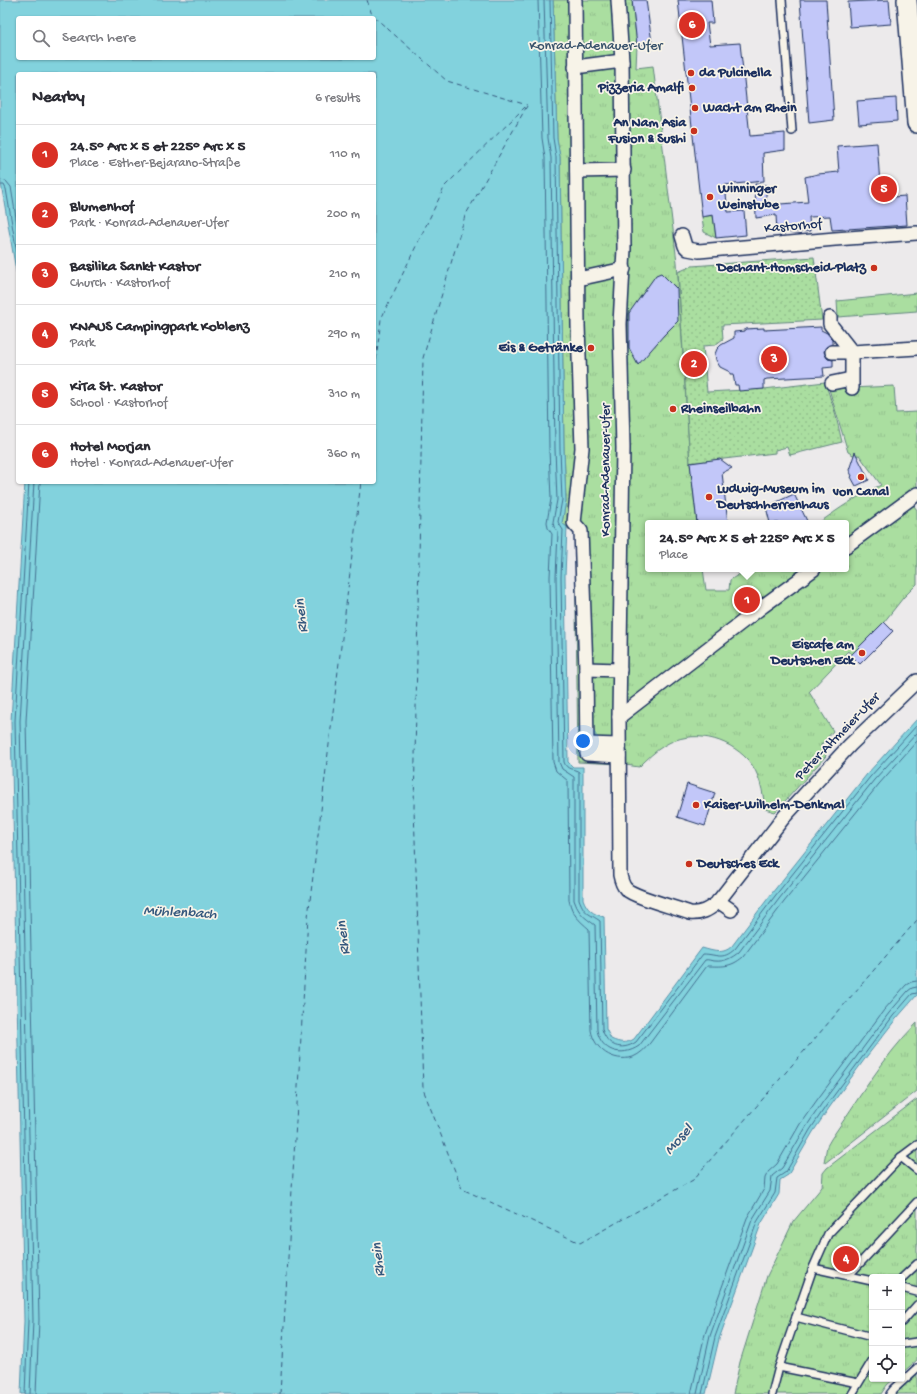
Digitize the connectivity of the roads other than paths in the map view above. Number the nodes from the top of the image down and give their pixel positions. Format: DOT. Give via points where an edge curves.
graph roads {
  1 [pos="574,0"];
  2 [pos="618,0"];
  3 [pos="782,0"];
  4 [pos="906,0"];
  5 [pos="622,61"];
  6 [pos="575,67"];
  7 [pos="917,123"];
  8 [pos="792,131"];
  9 [pos="577,170"];
  10 [pos="624,170"];
  11 [pos="917,233"];
  12 [pos="682,236"];
  13 [pos="624,269"];
  14 [pos="578,279"];
  15 [pos="830,318"];
  16 [pos="917,348"];
  17 [pos="832,352"];
  18 [pos="852,352"];
  19 [pos="832,383"];
  20 [pos="917,494"];
  21 [pos="849,544"];
  22 [pos="810,572"];
  23 [pos="586,669"];
  24 [pos="620,670"];
  25 [pos="917,681"];
  26 [pos="619,718"];
  27 [pos="619,750"];
  28 [pos="718,901"];
  29 [pos="731,910"];
  30 [pos="917,1145"];
  31 [pos="901,1157"];
  32 [pos="917,1170"];
  33 [pos="917,1202"];
  34 [pos="917,1264"];
  35 [pos="813,1268"];
  36 [pos="905,1275"];
  37 [pos="849,1276"];
  38 [pos="869,1280"];
  39 [pos="905,1289"];
  40 [pos="917,1292"];
  41 [pos="917,1305"];
  42 [pos="796,1317"];
  43 [pos="905,1319"];
  44 [pos="869,1336"];
  45 [pos="917,1342"];
  46 [pos="905,1344"];
  47 [pos="869,1366"];
  48 [pos="779,1367"];
  49 [pos="917,1368"];
  50 [pos="858,1383"];
  51 [pos="772,1394"];
  52 [pos="852,1394"];
  53 [pos="890,1394"];
  1 -- 6 [label="street, Konrad-Adenauer-Ufer"];
  2 -- 5 [label="street, Konrad-Adenauer-Ufer"];
  3 -- 8 [label="lane"];
  4 -- 7 [label="street"];
  5 -- 6 [label="street"];
  5 -- 10 [label="street, Konrad-Adenauer-Ufer"];
  6 -- 9 [label="street, Konrad-Adenauer-Ufer"];
  9 -- 10 [label="street"];
  9 -- 14 [label="street, Konrad-Adenauer-Ufer"];
  10 -- 13 [label="street, Konrad-Adenauer-Ufer"];
  11 -- 12 [label="street, Kastorhof" via="699,251 688,249"];
  13 -- 14 [label="street"];
  13 -- 24 [label="street, Konrad-Adenauer-Ufer" via="620,324 623,456"];
  14 -- 23 [label="street, Konrad-Adenauer-Ufer" via="582,448 574,523 581,531"];
  15 -- 18 [label="street" via="830,324"];
  16 -- 18 [label="street"];
  17 -- 18 [label="street"];
  18 -- 19 [label="street" via="851,383"];
  20 -- 21 [label="street"];
  22 -- 26 [label="street"];
  23 -- 24 [label="street"];
  23 -- 27 [label="street, Konrad-Adenauer-Ufer" via="588,744"];
  24 -- 26 [label="street, Konrad-Adenauer-Ufer"];
  25 -- 28 [label="street, Peter-Altmeier-Ufer" via="850,745 784,817"];
  26 -- 27 [label="street, Konrad-Adenauer-Ufer"];
  27 -- 28 [label="street, Peter-Altmeier-Ufer" via="614,872 630,891 690,913 704,911"];
  28 -- 29 [label="street"];
  30 -- 31 [label="lane"];
  31 -- 32 [label="lane"];
  31 -- 35 [label="lane" via="828,1234"];
  33 -- 37 [label="lane"];
  34 -- 36 [label="lane"];
  35 -- 37 [label="lane"];
  35 -- 42 [label="lane"];
  37 -- 38 [label="lane"];
  39 -- 40 [label="lane"];
  41 -- 43 [label="lane"];
  42 -- 44 [label="lane"];
  42 -- 48 [label="lane"];
  45 -- 46 [label="lane"];
  47 -- 50 [label="lane"];
  48 -- 50 [label="lane"];
  48 -- 51 [label="lane"];
  49 -- 53 [label="lane"];
  50 -- 52 [label="lane"];
}
